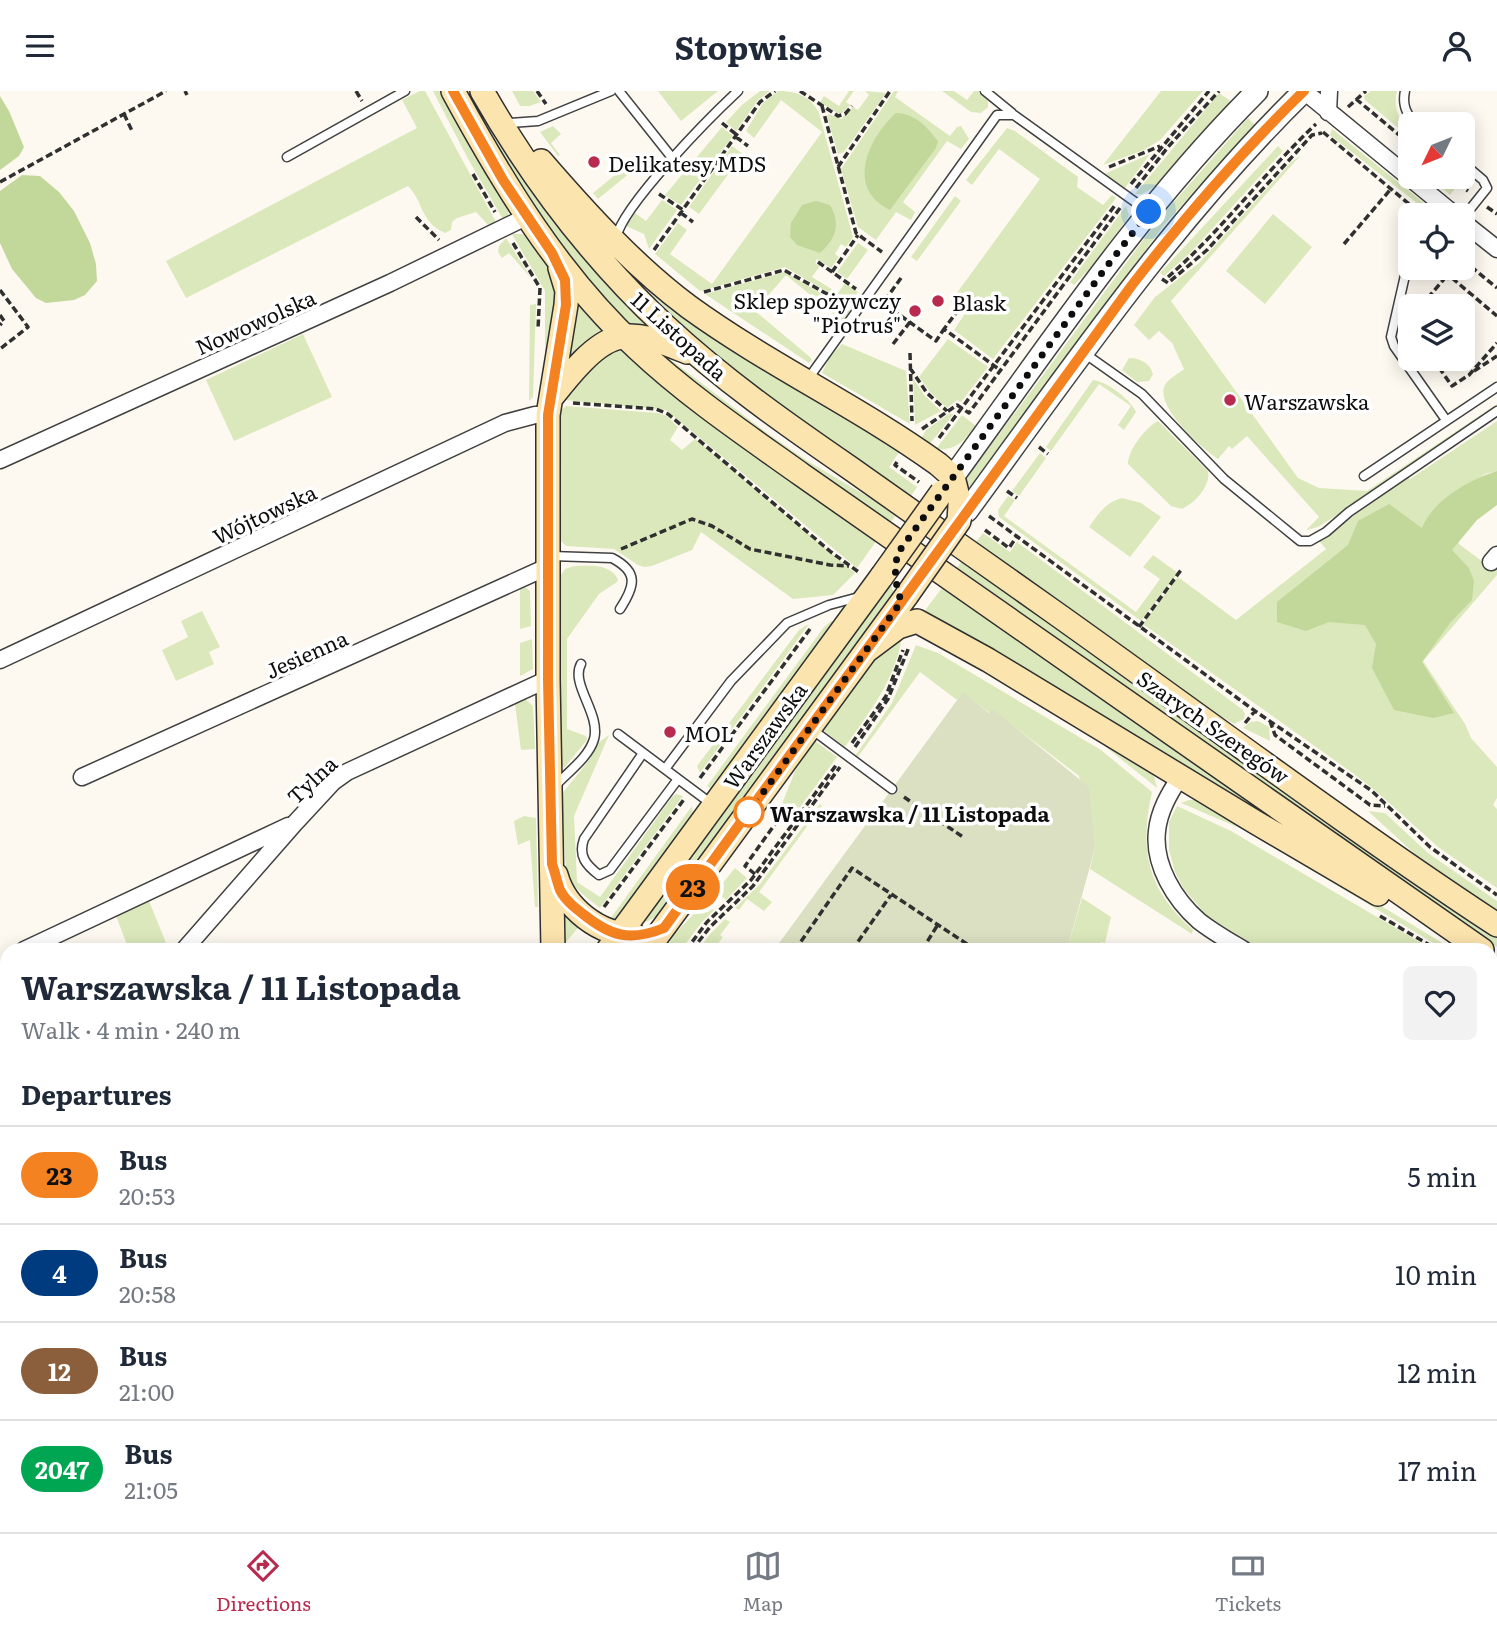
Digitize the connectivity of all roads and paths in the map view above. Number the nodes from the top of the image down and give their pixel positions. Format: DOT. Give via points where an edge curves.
graph roads {
  1 [pos="166,91"];
  2 [pos="405,91"];
  3 [pos="453,91"];
  4 [pos="482,91"];
  5 [pos="537,91"];
  6 [pos="611,91"];
  7 [pos="619,91"];
  8 [pos="738,91"];
  9 [pos="775,91"];
  10 [pos="800,91"];
  11 [pos="890,91"];
  12 [pos="985,91"];
  13 [pos="1209,91"];
  14 [pos="1219,91"];
  15 [pos="1257,91"];
  16 [pos="1304,91"];
  17 [pos="1329,91"];
  18 [pos="1405,91"];
  19 [pos="1356,100"];
  20 [pos="822,106"];
  21 [pos="852,106"];
  22 [pos="537,107"];
  23 [pos="1328,112"];
  24 [pos="1408,112"];
  25 [pos="124,114"];
  26 [pos="1017,117"];
  27 [pos="510,123"];
  28 [pos="134,133"];
  29 [pos="1322,133"];
  30 [pos="1398,134"];
  31 [pos="735,137"];
  32 [pos="1301,138"];
  33 [pos="748,146"];
  34 [pos="1161,146"];
  35 [pos="1168,147"];
  36 [pos="287,157"];
  37 [pos="673,159"];
  38 [pos="838,167"];
  39 [pos="471,170"];
  40 [pos="1103,170"];
  41 [pos="1475,173"];
  42 [pos="0,182"];
  43 [pos="649,187"];
  44 [pos="1391,190"];
  45 [pos="1125,196"];
  46 [pos="1440,203"];
  47 [pos="1470,203"];
  48 [pos="682,211"];
  49 [pos="1149,212"];
  50 [pos="416,217"];
  51 [pos="526,217"];
  52 [pos="693,222"];
  53 [pos="504,227"];
  54 [pos="1475,231"];
  55 [pos="858,235"];
  56 [pos="615,241"];
  57 [pos="1344,244"];
  58 [pos="1497,249"];
  59 [pos="458,251"];
  60 [pos="552,253"];
  61 [pos="649,257"];
  62 [pos="893,259"];
  63 [pos="818,262"];
  64 [pos="832,272"];
  65 [pos="1475,272"];
  66 [pos="901,278"];
  67 [pos="1404,280"];
  68 [pos="1443,280"];
  69 [pos="1454,280"];
  70 [pos="1497,288"];
  71 [pos="0,290"];
  72 [pos="695,294"];
  73 [pos="1431,294"];
  74 [pos="866,296"];
  75 [pos="959,309"];
  76 [pos="856,310"];
  77 [pos="0,315"];
  78 [pos="1497,316"];
  79 [pos="910,322"];
  80 [pos="0,325"];
  81 [pos="944,329"];
  82 [pos="625,337"];
  83 [pos="538,340"];
  84 [pos="1497,343"];
  85 [pos="893,344"];
  86 [pos="1,351"];
  87 [pos="1083,352"];
  88 [pos="910,353"];
  89 [pos="1497,356"];
  90 [pos="706,361"];
  91 [pos="994,365"];
  92 [pos="910,369"];
  93 [pos="1000,370"];
  94 [pos="1441,371"];
  95 [pos="1469,375"];
  96 [pos="807,381"];
  97 [pos="1497,387"];
  98 [pos="550,406"];
  99 [pos="962,408"];
  100 [pos="947,411"];
  101 [pos="1497,411"];
  102 [pos="1446,419"];
  103 [pos="1046,437"];
  104 [pos="1034,444"];
  105 [pos="933,446"];
  106 [pos="1039,447"];
  107 [pos="1048,454"];
  108 [pos="0,460"];
  109 [pos="895,465"];
  110 [pos="1364,476"];
  111 [pos="919,482"];
  112 [pos="1017,498"];
  113 [pos="1001,499"];
  114 [pos="961,503"];
  115 [pos="995,507"];
  116 [pos="989,516"];
  117 [pos="932,526"];
  118 [pos="985,530"];
  119 [pos="1017,536"];
  120 [pos="907,555"];
  121 [pos="611,558"];
  122 [pos="547,561"];
  123 [pos="851,566"];
  124 [pos="1181,570"];
  125 [pos="877,583"];
  126 [pos="829,605"];
  127 [pos="620,609"];
  128 [pos="1138,628"];
  129 [pos="911,633"];
  130 [pos="866,651"];
  131 [pos="0,660"];
  132 [pos="581,664"];
  133 [pos="548,679"];
  134 [pos="1270,720"];
  135 [pos="810,728"];
  136 [pos="618,734"];
  137 [pos="643,753"];
  138 [pos="846,755"];
  139 [pos="665,769"];
  140 [pos="1180,777"];
  141 [pos="82,778"];
  142 [pos="678,779"];
  143 [pos="691,789"];
  144 [pos="892,789"];
  145 [pos="550,791"];
  146 [pos="713,805"];
  147 [pos="1385,806"];
  148 [pos="783,813"];
  149 [pos="295,823"];
  150 [pos="963,837"];
  151 [pos="552,864"];
  152 [pos="757,876"];
  153 [pos="891,895"];
  154 [pos="1497,895"];
  155 [pos="593,922"];
  156 [pos="1497,925"];
  157 [pos="937,926"];
  158 [pos="664,928"];
  159 [pos="39,943"];
  160 [pos="190,943"];
  161 [pos="553,943"];
  162 [pos="577,943"];
  163 [pos="613,943"];
  164 [pos="653,943"];
  165 [pos="691,943"];
  166 [pos="697,943"];
  167 [pos="800,943"];
  168 [pos="857,943"];
  169 [pos="926,943"];
  170 [pos="965,943"];
  171 [pos="1234,943"];
  172 [pos="1468,943"];
  173 [pos="1471,943"];
  1 -- 25 [label="path"];
  2 -- 36 [label="lane"];
  3 -- 51 [label="main road, 11 Listopada"];
  4 -- 27 [label="main road"];
  4 -- 90 [label="main road, 11 Listopada" via="544,188 588,244 641,303"];
  5 -- 22 [label="path" via="546,104"];
  6 -- 27 [label="lane" via="538,121"];
  7 -- 37 [label="lane"];
  8 -- 37 [label="lane"];
  9 -- 31 [label="path" via="760,102"];
  10 -- 20 [label="path"];
  11 -- 38 [label="path"];
  12 -- 26 [label="lane"];
  13 -- 34 [label="path"];
  14 -- 35 [label="path"];
  15 -- 49 [label="street, Warszawska"];
  16 -- 23 [label="street"];
  16 -- 87 [label="street, Warszawska" via="1183,222"];
  17 -- 23 [label="street"];
  18 -- 24 [label="lane"];
  19 -- 30 [label="path"];
  20 -- 21 [label="path" via="841,116"];
  20 -- 38 [label="path"];
  23 -- 46 [label="street"];
  25 -- 28 [label="path"];
  25 -- 42 [label="path"];
  26 -- 45 [label="lane"];
  26 -- 62 [label="lane" via="1001,114 993,120"];
  27 -- 56 [label="main road"];
  29 -- 32 [label="path" via="1312,135 1294,153 1194,262 1168,283 1162,279 1212,235"];
  31 -- 33 [label="path"];
  31 -- 48 [label="path"];
  34 -- 35 [label="path"];
  34 -- 40 [label="path"];
  34 -- 45 [label="path"];
  35 -- 45 [label="path"];
  37 -- 43 [label="lane"];
  38 -- 55 [label="path"];
  39 -- 53 [label="path"];
  41 -- 47 [label="lane" via="1487,188"];
  43 -- 48 [label="path"];
  43 -- 56 [label="lane" via="626,216"];
  44 -- 57 [label="path"];
  45 -- 49 [label="lane"];
  45 -- 91 [label="path"];
  45 -- 93 [label="path"];
  48 -- 52 [label="path"];
  48 -- 61 [label="path"];
  49 -- 114 [label="street, Warszawska" via="1107,266"];
  50 -- 59 [label="path"];
  51 -- 53 [label="street, Nowowolska"];
  51 -- 60 [label="main road, 11 Listopada"];
  53 -- 59 [label="street, Nowowolska"];
  53 -- 83 [label="path" via="540,288"];
  54 -- 58 [label="street"];
  55 -- 62 [label="path"];
  55 -- 64 [label="path"];
  56 -- 96 [label="main road" via="689,306"];
  59 -- 108 [label="street, Nowowolska"];
  60 -- 82 [label="main road, 11 Listopada"];
  60 -- 98 [label="main road, 11 Listopada" via="567,291"];
  62 -- 74 [label="lane"];
  63 -- 64 [label="path"];
  64 -- 74 [label="path"];
  65 -- 70 [label="path"];
  66 -- 79 [label="path" via="883,303"];
  67 -- 102 [label="lane" via="1391,337"];
  68 -- 73 [label="path"];
  69 -- 78 [label="path"];
  71 -- 86 [label="path" via="28,327"];
  72 -- 76 [label="path" via="785,270"];
  74 -- 76 [label="lane"];
  75 -- 81 [label="path"];
  76 -- 96 [label="lane"];
  77 -- 80 [label="path" via="5,321"];
  79 -- 81 [label="path" via="936,341"];
  79 -- 85 [label="path"];
  81 -- 91 [label="path"];
  82 -- 90 [label="main road" via="661,342"];
  82 -- 98 [label="main road" via="594,352 566,378"];
  82 -- 120 [label="main road, 11 Listopada" via="721,417"];
  84 -- 95 [label="path"];
  87 -- 101 [label="lane" via="1142,394 1224,479 1300,541 1326,532"];
  87 -- 114 [label="street, Warszawska"];
  88 -- 92 [label="path"];
  89 -- 95 [label="path"];
  90 -- 117 [label="main road, 11 Listopada"];
  91 -- 93 [label="path"];
  91 -- 99 [label="path"];
  92 -- 100 [label="path"];
  92 -- 100 [label="path" via="914,431"];
  93 -- 99 [label="path" via="969,413"];
  94 -- 95 [label="path" via="1452,386"];
  96 -- 114 [label="main road" via="928,457"];
  97 -- 102 [label="lane"];
  98 -- 122 [label="main road, 11 Listopada"];
  98 -- 123 [label="path" via="656,409 668,414"];
  98 -- 131 [label="street, Wójtowska"];
  99 -- 100 [label="path" via="957,405"];
  99 -- 105 [label="path"];
  102 -- 110 [label="lane"];
  103 -- 106 [label="path"];
  104 -- 106 [label="path"];
  106 -- 107 [label="path"];
  109 -- 111 [label="path"];
  112 -- 113 [label="path" via="1004,489"];
  114 -- 116 [label="path"];
  114 -- 120 [label="main road, Warszawska, bridge"];
  114 -- 125 [label="main road, Warszawska, bridge"];
  115 -- 116 [label="path"];
  116 -- 119 [label="path"];
  117 -- 156 [label="main road, Szarych Szeregów"];
  118 -- 119 [label="path" via="1009,548"];
  119 -- 128 [label="path"];
  120 -- 125 [label="main road, Warszawska, bridge"];
  120 -- 173 [label="main road, Szarych Szeregów"];
  121 -- 122 [label="lane"];
  121 -- 123 [label="path" via="621,548 692,519 750,549"];
  121 -- 127 [label="lane" via="630,572 633,582"];
  122 -- 133 [label="main road, 11 Listopada"];
  122 -- 141 [label="street, Jesienna"];
  123 -- 125 [label="path"];
  124 -- 128 [label="path"];
  125 -- 126 [label="lane"];
  125 -- 129 [label="main road"];
  125 -- 130 [label="main road, Warszawska"];
  125 -- 146 [label="main road, Warszawska"];
  126 -- 139 [label="lane" via="787,623 732,681"];
  126 -- 143 [label="path"];
  128 -- 134 [label="path"];
  129 -- 130 [label="main road" via="898,627"];
  129 -- 138 [label="path" via="893,691"];
  129 -- 140 [label="main road" via="1056,701"];
  130 -- 135 [label="main road, Warszawska"];
  132 -- 145 [label="lane" via="578,678 594,719 595,735 585,755"];
  133 -- 145 [label="main road, 11 Listopada"];
  133 -- 149 [label="street, Tylna" via="346,772"];
  134 -- 147 [label="path"];
  134 -- 147 [label="path" via="1275,735 1370,805"];
  135 -- 138 [label="lane"];
  135 -- 158 [label="main road, Warszawska"];
  136 -- 137 [label="lane"];
  137 -- 139 [label="lane"];
  137 -- 142 [label="lane" via="584,839 583,859 599,876 610,870"];
  138 -- 144 [label="lane"];
  138 -- 152 [label="path"];
  139 -- 142 [label="lane"];
  140 -- 171 [label="street" via="1164,805 1157,831 1165,875 1182,904"];
  140 -- 172 [label="main road"];
  142 -- 143 [label="lane"];
  143 -- 146 [label="lane"];
  143 -- 155 [label="path"];
  144 -- 150 [label="path"];
  145 -- 151 [label="main road, 11 Listopada"];
  146 -- 163 [label="main road, Warszawska"];
  147 -- 154 [label="path" via="1439,854"];
  148 -- 152 [label="path" via="745,866"];
  149 -- 159 [label="street"];
  149 -- 160 [label="street, Tylna"];
  151 -- 155 [label="main road" via="565,898"];
  151 -- 161 [label="main road, 11 Listopada"];
  152 -- 165 [label="path"];
  152 -- 166 [label="path"];
  153 -- 157 [label="path"];
  153 -- 167 [label="path" via="852,868"];
  153 -- 168 [label="path"];
  155 -- 162 [label="path"];
  155 -- 163 [label="main road" via="607,931"];
  157 -- 169 [label="path"];
  157 -- 170 [label="path"];
  158 -- 163 [label="main road"];
  158 -- 164 [label="main road, Warszawska"];
}
